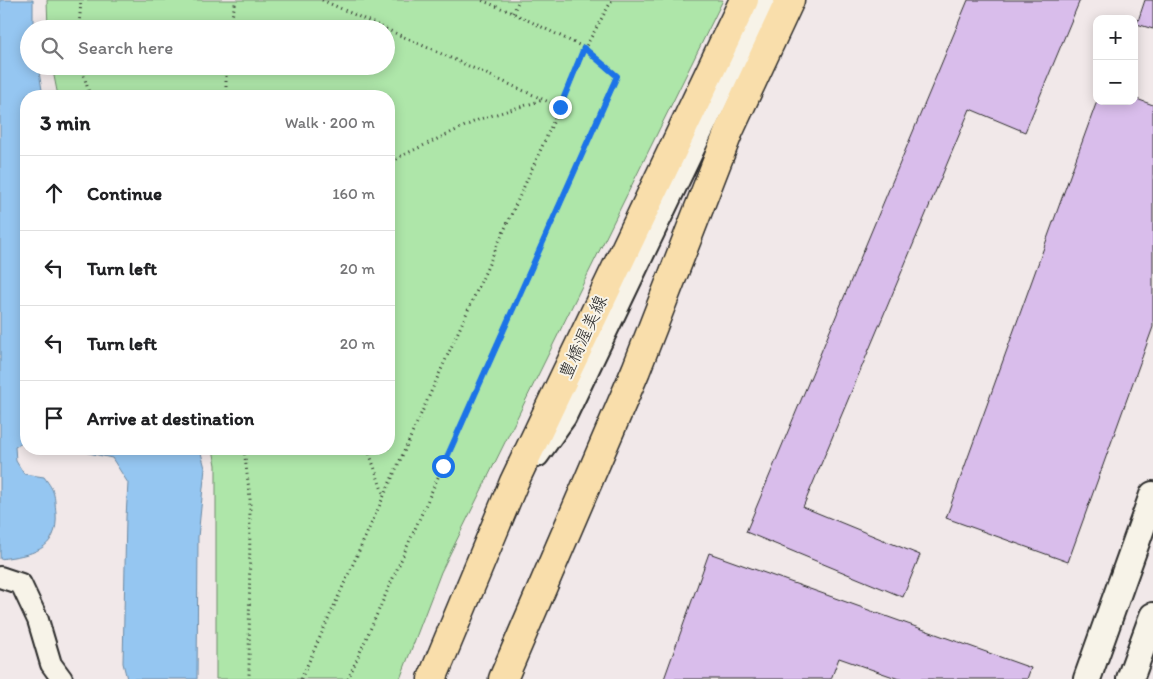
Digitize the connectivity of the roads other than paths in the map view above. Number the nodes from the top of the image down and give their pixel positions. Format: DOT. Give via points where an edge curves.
graph roads {
  1 [pos="744,0"];
  2 [pos="762,0"];
  3 [pos="790,0"];
  4 [pos="514,482"];
  5 [pos="1153,495"];
  6 [pos="0,577"];
  7 [pos="1153,616"];
  8 [pos="62,679"];
  9 [pos="432,679"];
  10 [pos="502,679"];
  11 [pos="1087,679"];
  12 [pos="1130,679"];
  1 -- 4 [label="main road, 豊橋渥美線"];
  2 -- 4 [label="street" via="563,416"];
  3 -- 10 [label="main road" via="729,131 636,370"];
  4 -- 9 [label="main road, 豊橋渥美線"];
  5 -- 11 [label="street"];
  6 -- 8 [label="street" via="21,584 38,620 51,664"];
  7 -- 12 [label="street"];
}
